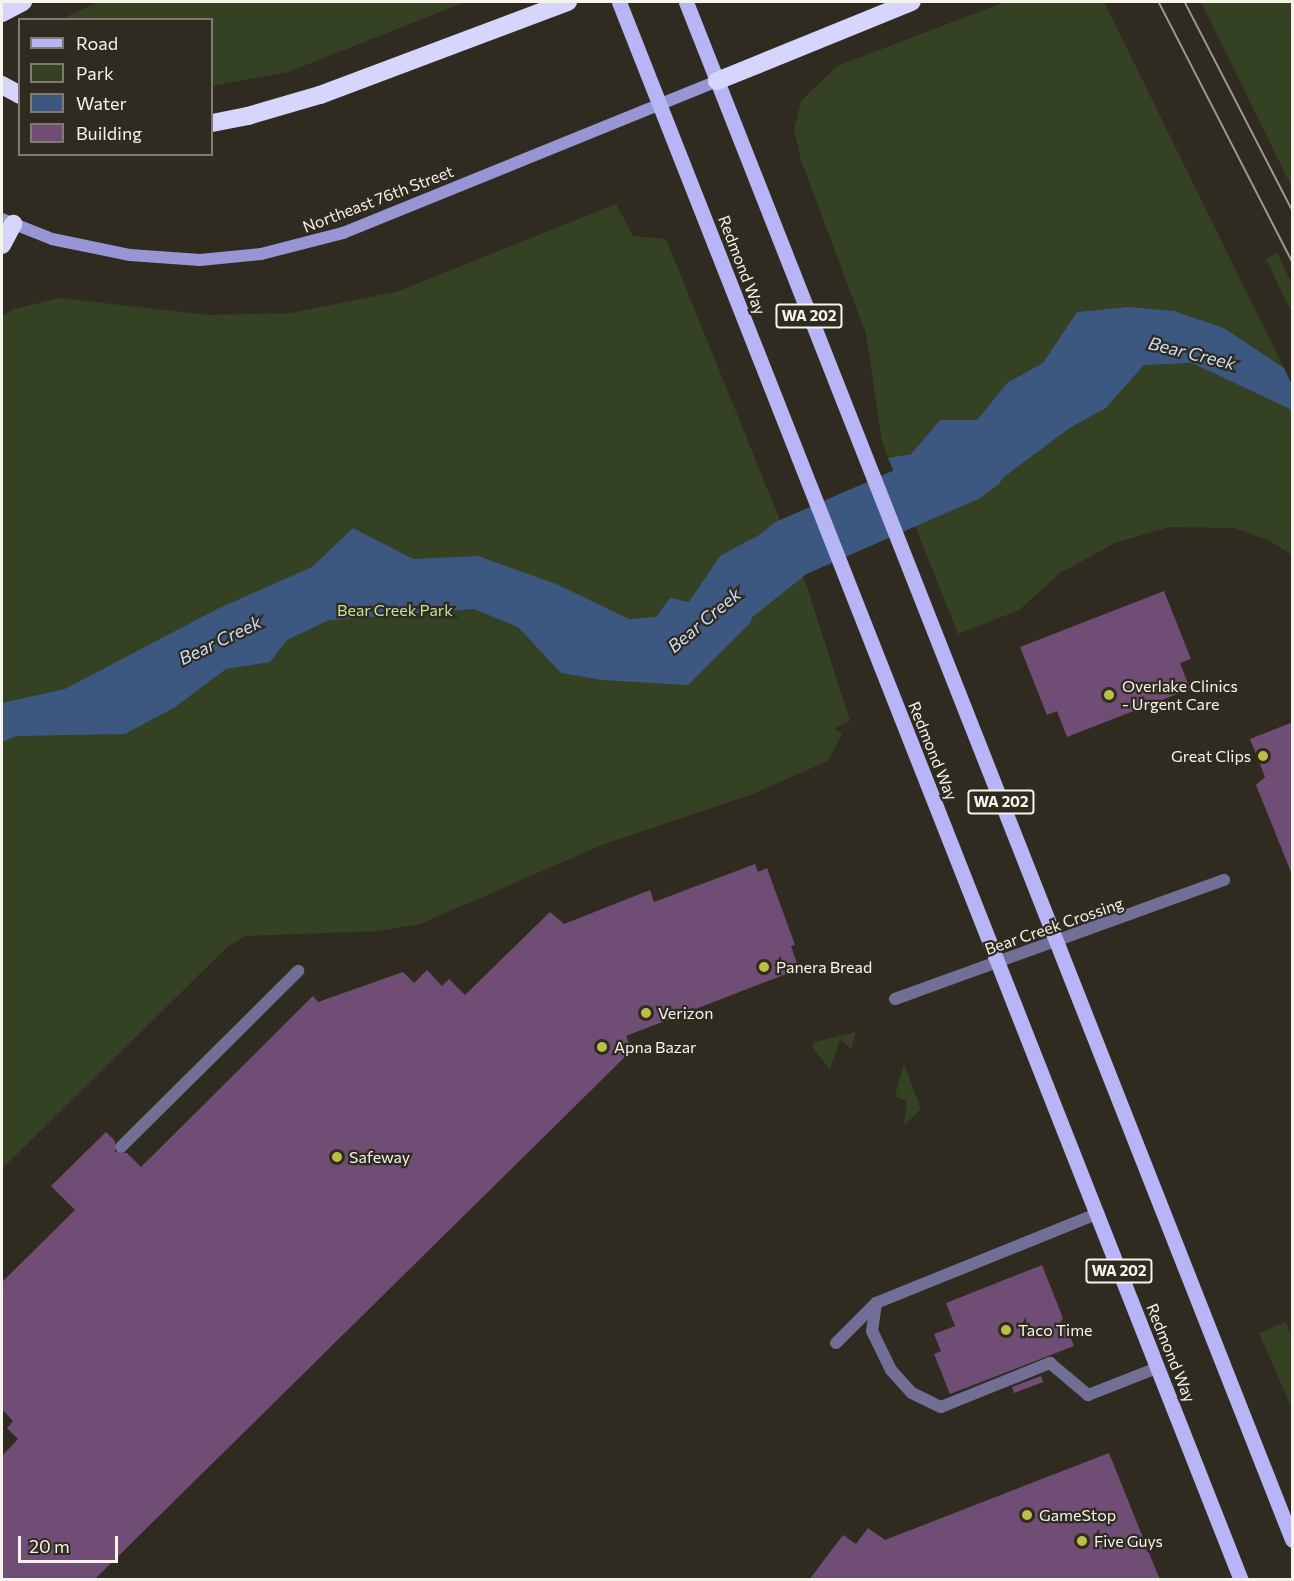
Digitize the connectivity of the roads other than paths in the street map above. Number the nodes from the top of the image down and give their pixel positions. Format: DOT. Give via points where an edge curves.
graph roads {
  1 [pos="23,2"];
  2 [pos="568,2"];
  3 [pos="619,2"];
  4 [pos="686,2"];
  5 [pos="912,2"];
  6 [pos="2,13"];
  7 [pos="717,81"];
  8 [pos="2,85"];
  9 [pos="18,94"];
  10 [pos="659,105"];
  11 [pos="213,123"];
  12 [pos="7,222"];
  13 [pos="2,245"];
  14 [pos="1224,880"];
  15 [pos="1056,943"];
  16 [pos="997,963"];
  17 [pos="297,971"];
  18 [pos="895,999"];
  19 [pos="121,1147"];
  20 [pos="1096,1214"];
  21 [pos="876,1303"];
  22 [pos="836,1343"];
  23 [pos="1157,1368"];
  24 [pos="1293,1540"];
  25 [pos="1240,1580"];
  1 -- 6 [label="highway"];
  2 -- 11 [label="highway" via="320,95"];
  3 -- 10 [label="main road, Redmond Way / WA 202"];
  4 -- 7 [label="main road, WA 202"];
  5 -- 7 [label="highway"];
  7 -- 10 [label="main road, Northeast 76th Street"];
  7 -- 15 [label="main road, WA 202"];
  8 -- 9 [label="highway"];
  10 -- 12 [label="main road, Northeast 76th Street" via="343,233 261,254 200,260 130,255 52,239"];
  10 -- 16 [label="main road, Redmond Way / WA 202"];
  12 -- 13 [label="highway"];
  14 -- 15 [label="lane, Bear Creek Crossing"];
  15 -- 16 [label="lane, Bear Creek Crossing"];
  15 -- 24 [label="main road, WA 202"];
  16 -- 18 [label="lane, Bear Creek Crossing"];
  16 -- 20 [label="main road, Redmond Way / WA 202"];
  17 -- 19 [label="lane"];
  20 -- 21 [label="lane"];
  20 -- 23 [label="main road, Redmond Way / WA 202"];
  21 -- 22 [label="lane"];
  21 -- 23 [label="lane" via="872,1331 891,1370 912,1393 934,1406 957,1404 1050,1363 1088,1395"];
  23 -- 25 [label="main road, Redmond Way / WA 202"];
}
